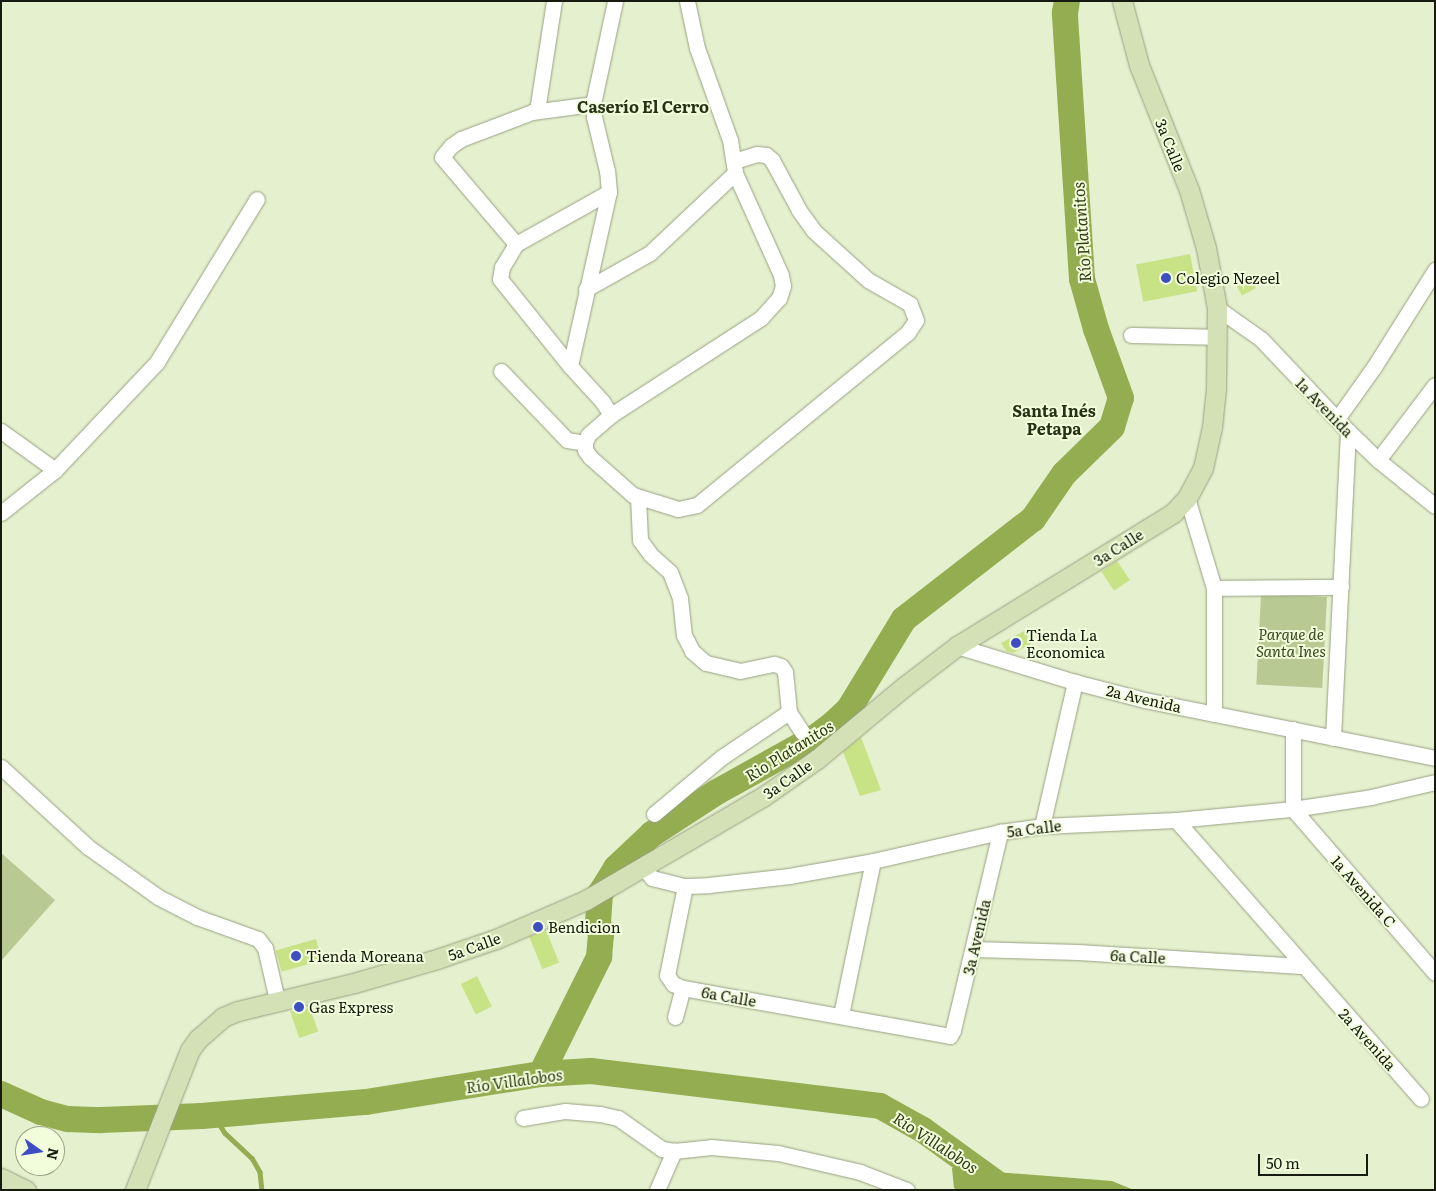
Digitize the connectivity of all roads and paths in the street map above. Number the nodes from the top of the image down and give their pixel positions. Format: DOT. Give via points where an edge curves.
graph roads {
  1 [pos="554,1"];
  2 [pos="615,1"];
  3 [pos="687,1"];
  4 [pos="1122,1"];
  5 [pos="593,104"];
  6 [pos="536,111"];
  7 [pos="735,167"];
  8 [pos="609,192"];
  9 [pos="256,199"];
  10 [pos="516,244"];
  11 [pos="1435,270"];
  12 [pos="586,288"];
  13 [pos="1217,308"];
  14 [pos="1131,335"];
  15 [pos="1216,337"];
  16 [pos="570,366"];
  17 [pos="501,371"];
  18 [pos="1435,385"];
  19 [pos="611,415"];
  20 [pos="1337,420"];
  21 [pos="1,431"];
  22 [pos="1348,431"];
  23 [pos="584,443"];
  24 [pos="1378,460"];
  25 [pos="55,470"];
  26 [pos="638,497"];
  27 [pos="1187,498"];
  28 [pos="1435,506"];
  29 [pos="1,513"];
  30 [pos="1341,587"];
  31 [pos="1214,588"];
  32 [pos="957,646"];
  33 [pos="1075,682"];
  34 [pos="789,712"];
  35 [pos="1214,714"];
  36 [pos="1293,729"];
  37 [pos="802,732"];
  38 [pos="1333,738"];
  39 [pos="1435,758"];
  40 [pos="1,767"];
  41 [pos="1435,782"];
  42 [pos="1293,809"];
  43 [pos="654,814"];
  44 [pos="1176,820"];
  45 [pos="1042,826"];
  46 [pos="1000,832"];
  47 [pos="873,861"];
  48 [pos="642,866"];
  49 [pos="618,880"];
  50 [pos="685,886"];
  51 [pos="973,949"];
  52 [pos="1302,966"];
  53 [pos="1435,973"];
  54 [pos="683,988"];
  55 [pos="277,1000"];
  56 [pos="841,1015"];
  57 [pos="674,1017"];
  58 [pos="944,1036"];
  59 [pos="1422,1099"];
  60 [pos="523,1118"];
  61 [pos="674,1151"];
  62 [pos="1,1178"];
  63 [pos="26,1190"];
  64 [pos="136,1190"];
  65 [pos="657,1190"];
  66 [pos="908,1190"];
  1 -- 6 [label="street"];
  2 -- 5 [label="street"];
  3 -- 7 [label="street" via="692,33 730,140"];
  4 -- 13 [label="main road, 3a Calle" via="1139,64 1189,190 1206,248"];
  5 -- 6 [label="street"];
  5 -- 8 [label="street"];
  6 -- 10 [label="street" via="462,139 442,157"];
  7 -- 12 [label="street" via="650,253"];
  7 -- 19 [label="street" via="781,275 783,286 779,298 761,318"];
  7 -- 26 [label="street" via="758,154 766,155 814,231 868,280 910,304 916,320 908,332 697,506 678,509"];
  8 -- 10 [label="street"];
  8 -- 12 [label="street"];
  9 -- 25 [label="street" via="157,362"];
  10 -- 16 [label="street" via="502,267 500,279"];
  11 -- 20 [label="street"];
  12 -- 16 [label="street"];
  13 -- 15 [label="main road, 3a Calle"];
  13 -- 20 [label="street, 1a Avenida" via="1261,339"];
  14 -- 15 [label="street"];
  15 -- 27 [label="main road, 3a Calle" via="1212,427 1203,468"];
  16 -- 19 [label="street"];
  17 -- 23 [label="street" via="567,440"];
  18 -- 24 [label="street"];
  19 -- 23 [label="street" via="588,435"];
  20 -- 22 [label="street, 1a Avenida"];
  21 -- 25 [label="street"];
  22 -- 24 [label="street, 1a Avenida"];
  22 -- 30 [label="street"];
  23 -- 26 [label="street" via="590,457"];
  24 -- 28 [label="street, 1a Avenida"];
  25 -- 29 [label="street"];
  26 -- 34 [label="street" via="640,540 670,572 680,598 684,635 692,651 706,662 740,671 774,664 781,666 785,672"];
  27 -- 31 [label="street"];
  27 -- 32 [label="main road, 3a Calle" via="1173,513"];
  30 -- 31 [label="street"];
  30 -- 38 [label="street"];
  31 -- 35 [label="street"];
  32 -- 33 [label="street, 2a Avenida"];
  32 -- 48 [label="main road, 3a Calle" via="817,759 764,796"];
  33 -- 35 [label="street, 2a Avenida"];
  33 -- 45 [label="street"];
  34 -- 37 [label="street"];
  34 -- 43 [label="street" via="722,757"];
  35 -- 36 [label="street, 2a Avenida"];
  36 -- 38 [label="street, 2a Avenida"];
  36 -- 42 [label="street"];
  38 -- 39 [label="street, 2a Avenida"];
  40 -- 55 [label="street" via="88,847 158,897 177,908 258,938 265,948"];
  41 -- 42 [label="street, 5a Calle" via="1371,797"];
  42 -- 44 [label="street, 5a Calle"];
  42 -- 53 [label="street, 1a Avenida C"];
  44 -- 45 [label="street, 5a Calle"];
  44 -- 52 [label="street, 2a Avenida"];
  45 -- 46 [label="street, 5a Calle"];
  46 -- 47 [label="street, 5a Calle"];
  46 -- 51 [label="street, 3a Avenida"];
  47 -- 50 [label="street, 5a Calle" via="789,876"];
  47 -- 56 [label="street"];
  48 -- 49 [label="main road, 3a Calle"];
  48 -- 50 [label="street, 5a Calle" via="652,878"];
  49 -- 55 [label="main road, 5a Calle" via="586,900 496,939 354,983"];
  50 -- 54 [label="street, 6a Calle" via="667,975 673,984"];
  51 -- 52 [label="street, 6a Calle"];
  51 -- 58 [label="street, 3a Avenida" via="953,1030 950,1036"];
  52 -- 59 [label="street, 2a Avenida"];
  54 -- 56 [label="street, 6a Calle"];
  54 -- 57 [label="street"];
  55 -- 64 [label="main road, 5a Calle" via="223,1016 198,1039 184,1062"];
  56 -- 58 [label="street, 6a Calle"];
  60 -- 61 [label="street" via="565,1111 618,1118 662,1149"];
  61 -- 65 [label="street"];
  61 -- 66 [label="street" via="711,1147 778,1153 860,1172"];
  62 -- 63 [label="main road"];
}
